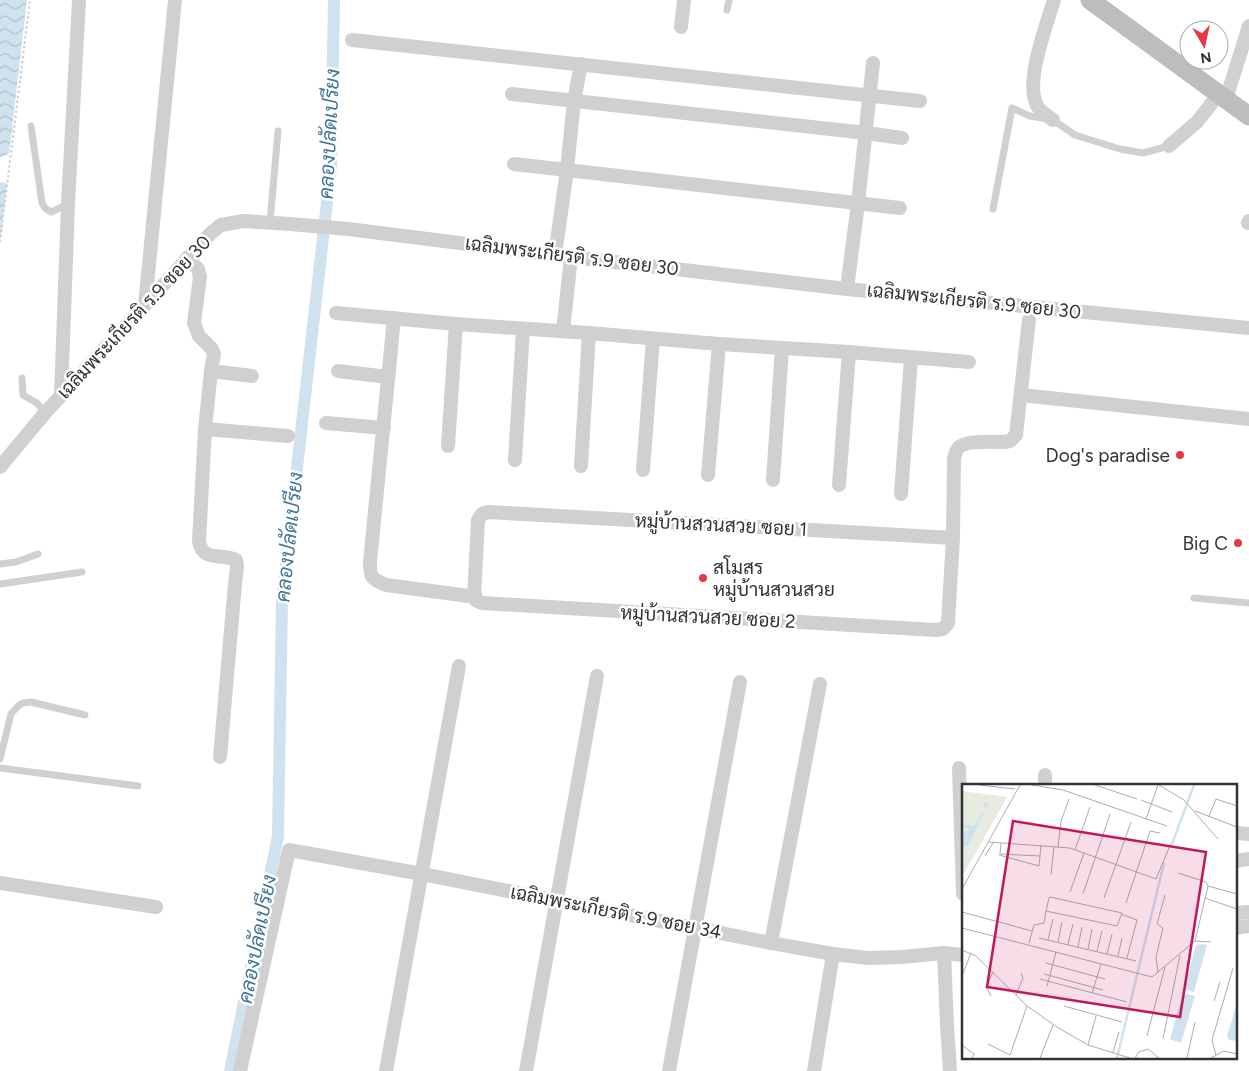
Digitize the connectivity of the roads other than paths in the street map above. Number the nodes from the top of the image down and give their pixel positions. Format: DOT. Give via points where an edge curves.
graph roads {
  1 [pos="79,0"];
  2 [pos="176,0"];
  3 [pos="684,0"];
  4 [pos="729,0"];
  5 [pos="1054,0"];
  6 [pos="1090,0"];
  7 [pos="728,10"];
  8 [pos="1249,26"];
  9 [pos="682,27"];
  10 [pos="352,40"];
  11 [pos="873,63"];
  12 [pos="581,64"];
  13 [pos="512,94"];
  14 [pos="869,95"];
  15 [pos="1222,97"];
  16 [pos="574,101"];
  17 [pos="920,101"];
  18 [pos="1249,116"];
  19 [pos="1053,120"];
  20 [pos="31,126"];
  21 [pos="278,131"];
  22 [pos="866,133"];
  23 [pos="902,138"];
  24 [pos="1169,146"];
  25 [pos="514,164"];
  26 [pos="567,170"];
  27 [pos="858,203"];
  28 [pos="68,204"];
  29 [pos="900,208"];
  30 [pos="993,209"];
  31 [pos="270,222"];
  32 [pos="555,255"];
  33 [pos="571,257"];
  34 [pos="187,258"];
  35 [pos="847,288"];
  36 [pos="145,305"];
  37 [pos="336,313"];
  38 [pos="394,318"];
  39 [pos="1029,320"];
  40 [pos="456,324"];
  41 [pos="1249,328"];
  42 [pos="523,329"];
  43 [pos="563,331"];
  44 [pos="590,333"];
  45 [pos="653,339"];
  46 [pos="718,344"];
  47 [pos="782,348"];
  48 [pos="849,352"];
  49 [pos="911,358"];
  50 [pos="969,362"];
  51 [pos="211,371"];
  52 [pos="338,371"];
  53 [pos="252,376"];
  54 [pos="388,377"];
  55 [pos="22,378"];
  56 [pos="1021,395"];
  57 [pos="61,396"];
  58 [pos="45,413"];
  59 [pos="1249,420"];
  60 [pos="326,423"];
  61 [pos="384,428"];
  62 [pos="205,429"];
  63 [pos="288,436"];
  64 [pos="448,446"];
  65 [pos="515,460"];
  66 [pos="581,466"];
  67 [pos="0,467"];
  68 [pos="642,470"];
  69 [pos="708,475"];
  70 [pos="773,480"];
  71 [pos="839,485"];
  72 [pos="901,494"];
  73 [pos="953,538"];
  74 [pos="38,554"];
  75 [pos="0,564"];
  76 [pos="82,572"];
  77 [pos="0,584"];
  78 [pos="475,594"];
  79 [pos="1194,598"];
  80 [pos="1249,603"];
  81 [pos="459,666"];
  82 [pos="597,676"];
  83 [pos="740,682"];
  84 [pos="820,684"];
  85 [pos="85,715"];
  86 [pos="220,757"];
  87 [pos="0,759"];
  88 [pos="0,768"];
  89 [pos="959,768"];
  90 [pos="138,786"];
  91 [pos="1236,833"];
  92 [pos="1249,834"];
  93 [pos="1249,860"];
  94 [pos="1236,861"];
  95 [pos="962,862"];
  96 [pos="422,874"];
  97 [pos="0,883"];
  98 [pos="557,900"];
  99 [pos="156,907"];
  100 [pos="1249,912"];
  101 [pos="1236,913"];
  102 [pos="1249,926"];
  103 [pos="695,928"];
  104 [pos="1236,928"];
  105 [pos="771,943"];
  106 [pos="962,944"];
  107 [pos="944,953"];
  108 [pos="833,954"];
  109 [pos="962,955"];
  110 [pos="240,1071"];
  111 [pos="386,1071"];
  112 [pos="526,1071"];
  113 [pos="669,1071"];
  114 [pos="814,1071"];
  115 [pos="950,1071"];
  1 -- 28 [label="street"];
  2 -- 36 [label="street"];
  3 -- 9 [label="street"];
  4 -- 7 [label="lane"];
  5 -- 19 [label="street" via="1036,60 1033,91 1038,107"];
  6 -- 15 [label="main road"];
  8 -- 15 [label="street"];
  10 -- 12 [label="street"];
  11 -- 14 [label="street"];
  12 -- 14 [label="street"];
  12 -- 16 [label="street"];
  13 -- 16 [label="street"];
  14 -- 17 [label="street"];
  14 -- 22 [label="street"];
  15 -- 18 [label="main road"];
  15 -- 24 [label="street"];
  16 -- 22 [label="street"];
  16 -- 26 [label="street"];
  19 -- 24 [label="lane" via="1075,136 1120,149 1143,152"];
  19 -- 30 [label="lane" via="1030,116 1012,108"];
  20 -- 28 [label="lane" via="42,203 51,212"];
  21 -- 31 [label="lane"];
  22 -- 23 [label="street"];
  22 -- 27 [label="street"];
  25 -- 26 [label="street"];
  26 -- 27 [label="street"];
  26 -- 32 [label="street"];
  27 -- 29 [label="street"];
  27 -- 35 [label="street"];
  28 -- 57 [label="street"];
  31 -- 32 [label="street, เฉลิมพระเกียรติ ร.9 ซอย 30"];
  31 -- 34 [label="street, เฉลิมพระเกียรติ ร.9 ซอย 30" via="221,225"];
  32 -- 33 [label="street, เฉลิมพระเกียรติ ร.9 ซอย 30"];
  33 -- 35 [label="street, เฉลิมพระเกียรติ ร.9 ซอย 30"];
  33 -- 43 [label="street"];
  34 -- 36 [label="street, เฉลิมพระเกียรติ ร.9 ซอย 30"];
  34 -- 51 [label="street" via="198,269 200,277 194,323 199,336 214,354"];
  35 -- 41 [label="street, เฉลิมพระเกียรติ ร.9 ซอย 30"];
  36 -- 57 [label="street, เฉลิมพระเกียรติ ร.9 ซอย 30"];
  37 -- 38 [label="street"];
  38 -- 40 [label="street"];
  38 -- 54 [label="street"];
  39 -- 56 [label="street"];
  40 -- 42 [label="street"];
  40 -- 64 [label="street"];
  42 -- 43 [label="street"];
  42 -- 65 [label="street"];
  43 -- 44 [label="street"];
  44 -- 45 [label="street"];
  44 -- 66 [label="street"];
  45 -- 46 [label="street"];
  45 -- 68 [label="street"];
  46 -- 47 [label="street"];
  46 -- 69 [label="street"];
  47 -- 48 [label="street"];
  47 -- 70 [label="street"];
  48 -- 49 [label="street"];
  48 -- 71 [label="street"];
  49 -- 50 [label="street"];
  49 -- 72 [label="street"];
  51 -- 53 [label="street"];
  51 -- 62 [label="street"];
  52 -- 54 [label="street"];
  54 -- 61 [label="street"];
  55 -- 58 [label="lane" via="23,395 37,403"];
  56 -- 59 [label="street"];
  56 -- 73 [label="street" via="1017,428 1010,441 966,444 956,451"];
  57 -- 58 [label="street, เฉลิมพระเกียรติ ร.9 ซอย 30"];
  58 -- 67 [label="street, เฉลิมพระเกียรติ ร.9 ซอย 30"];
  60 -- 61 [label="street"];
  61 -- 78 [label="street" via="370,574 386,585 469,596"];
  62 -- 63 [label="street"];
  62 -- 86 [label="street" via="200,548 210,556 230,557 236,560 237,566"];
  73 -- 78 [label="street, หมู่บ้านสวนสวย ซอย 1" via="488,512 478,520"];
  73 -- 78 [label="street, หมู่บ้านสวนสวย ซอย 2" via="948,623 943,629 935,630 482,603 474,598"];
  74 -- 75 [label="lane"];
  76 -- 77 [label="lane"];
  79 -- 80 [label="lane"];
  81 -- 96 [label="street"];
  82 -- 98 [label="street"];
  83 -- 103 [label="street"];
  84 -- 105 [label="street"];
  85 -- 87 [label="lane" via="31,702 23,703 11,714"];
  88 -- 90 [label="lane"];
  89 -- 95 [label="street"];
  91 -- 92 [label="street"];
  93 -- 94 [label="street"];
  96 -- 98 [label="street, เฉลิมพระเกียรติ ร.9 ซอย 34"];
  96 -- 110 [label="street, เฉลิมพระเกียรติ ร.9 ซอย 34" via="289,850"];
  96 -- 111 [label="street"];
  97 -- 99 [label="street"];
  98 -- 103 [label="street, เฉลิมพระเกียรติ ร.9 ซอย 34"];
  98 -- 112 [label="street"];
  100 -- 101 [label="street"];
  102 -- 104 [label="street"];
  103 -- 105 [label="street, เฉลิมพระเกียรติ ร.9 ซอย 34"];
  103 -- 113 [label="street"];
  105 -- 108 [label="street, เฉลิมพระเกียรติ ร.9 ซอย 34"];
  106 -- 107 [label="street, เฉลิมพระเกียรติ ร.9 ซอย 34"];
  107 -- 108 [label="street, เฉลิมพระเกียรติ ร.9 ซอย 34" via="868,958"];
  107 -- 109 [label="street, เฉลิมพระเกียรติ ร.9 ซอย 34"];
  107 -- 115 [label="street"];
  108 -- 114 [label="street"];
}
